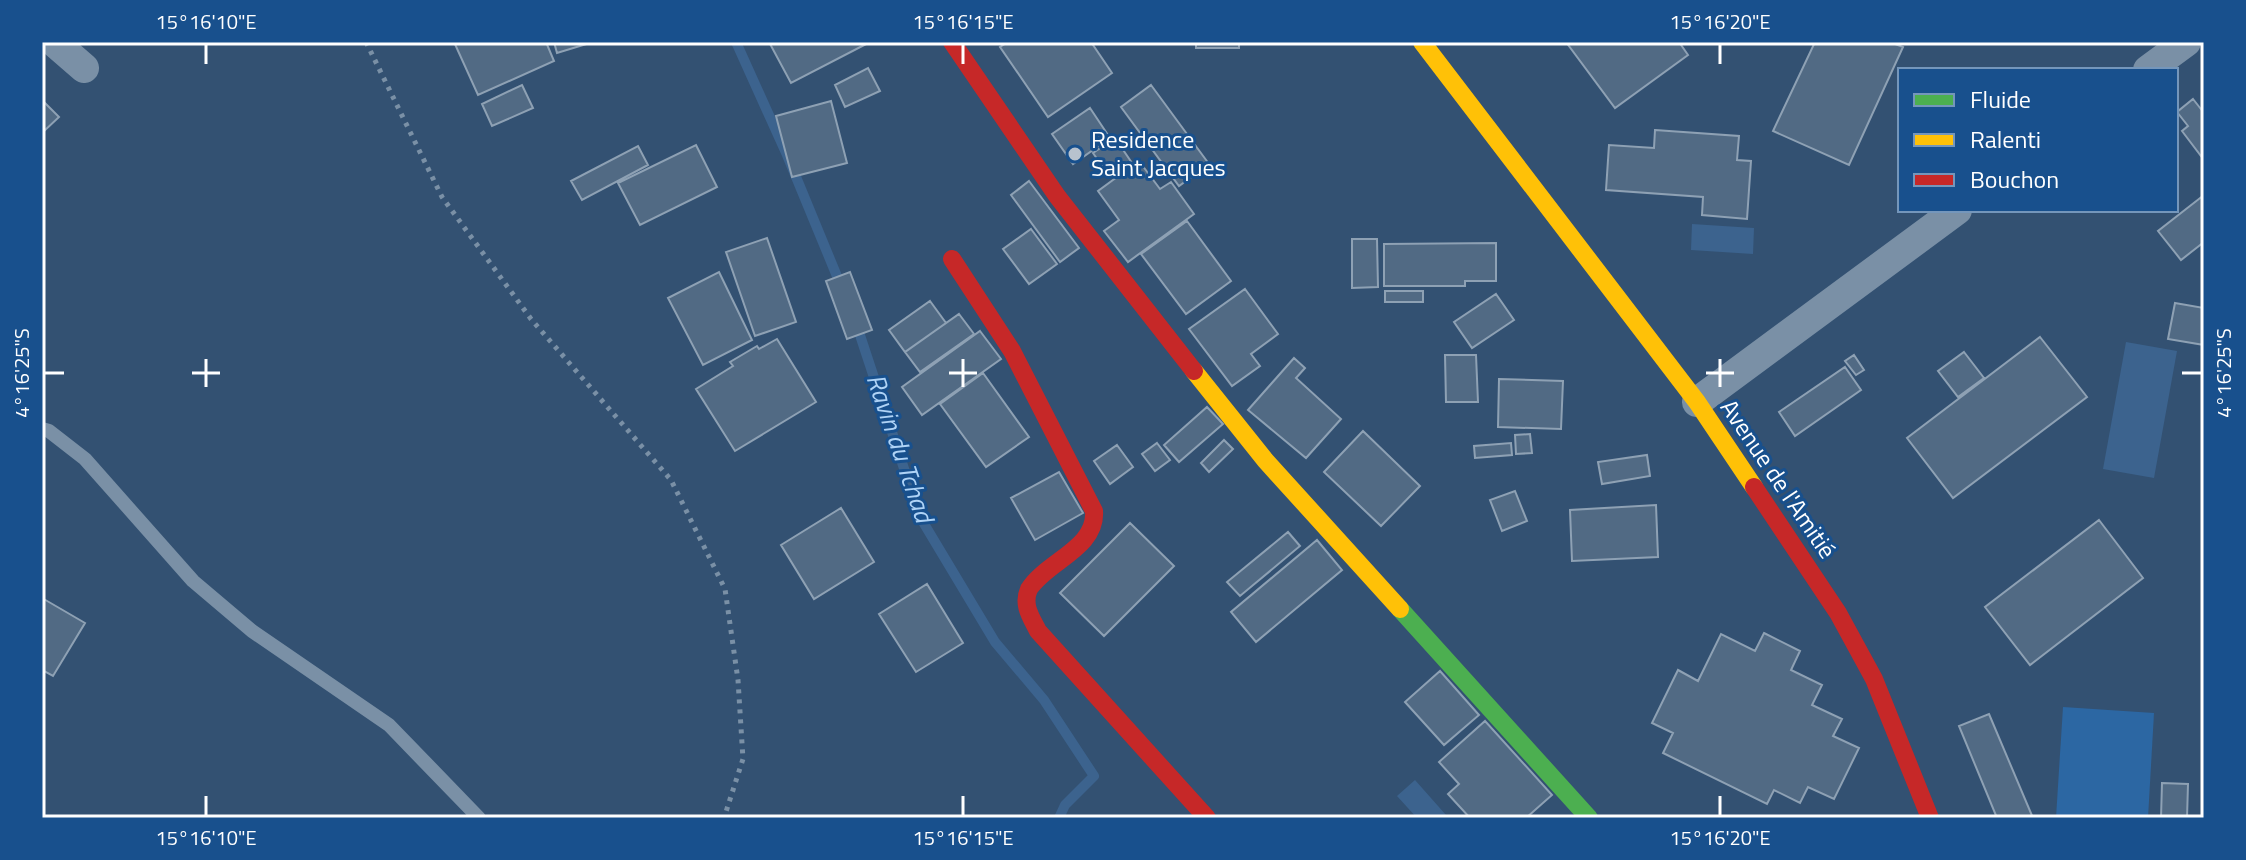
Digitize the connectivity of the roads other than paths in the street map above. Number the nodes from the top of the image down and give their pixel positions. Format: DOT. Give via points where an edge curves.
graph roads {
  1 [pos="54,42"];
  2 [pos="952,42"];
  3 [pos="1422,42"];
  4 [pos="2186,42"];
  5 [pos="84,68"];
  6 [pos="2151,68"];
  7 [pos="1954,212"];
  8 [pos="952,259"];
  9 [pos="1697,402"];
  10 [pos="42,429"];
  11 [pos="479,818"];
  12 [pos="1207,818"];
  13 [pos="1589,818"];
  14 [pos="1930,818"];
  1 -- 5 [label="street"];
  2 -- 13 [label="street" via="1057,196 1265,460"];
  3 -- 9 [label="street, Avenue de l'Amitié"];
  4 -- 6 [label="street"];
  7 -- 9 [label="street"];
  8 -- 12 [label="street" via="1012,351 1094,511 1090,535 1033,582 1024,603 1038,631"];
  9 -- 14 [label="street, Avenue de l'Amitié" via="1838,613 1874,679"];
  10 -- 11 [label="lane" via="85,459 193,581 252,631 389,725"];
}
